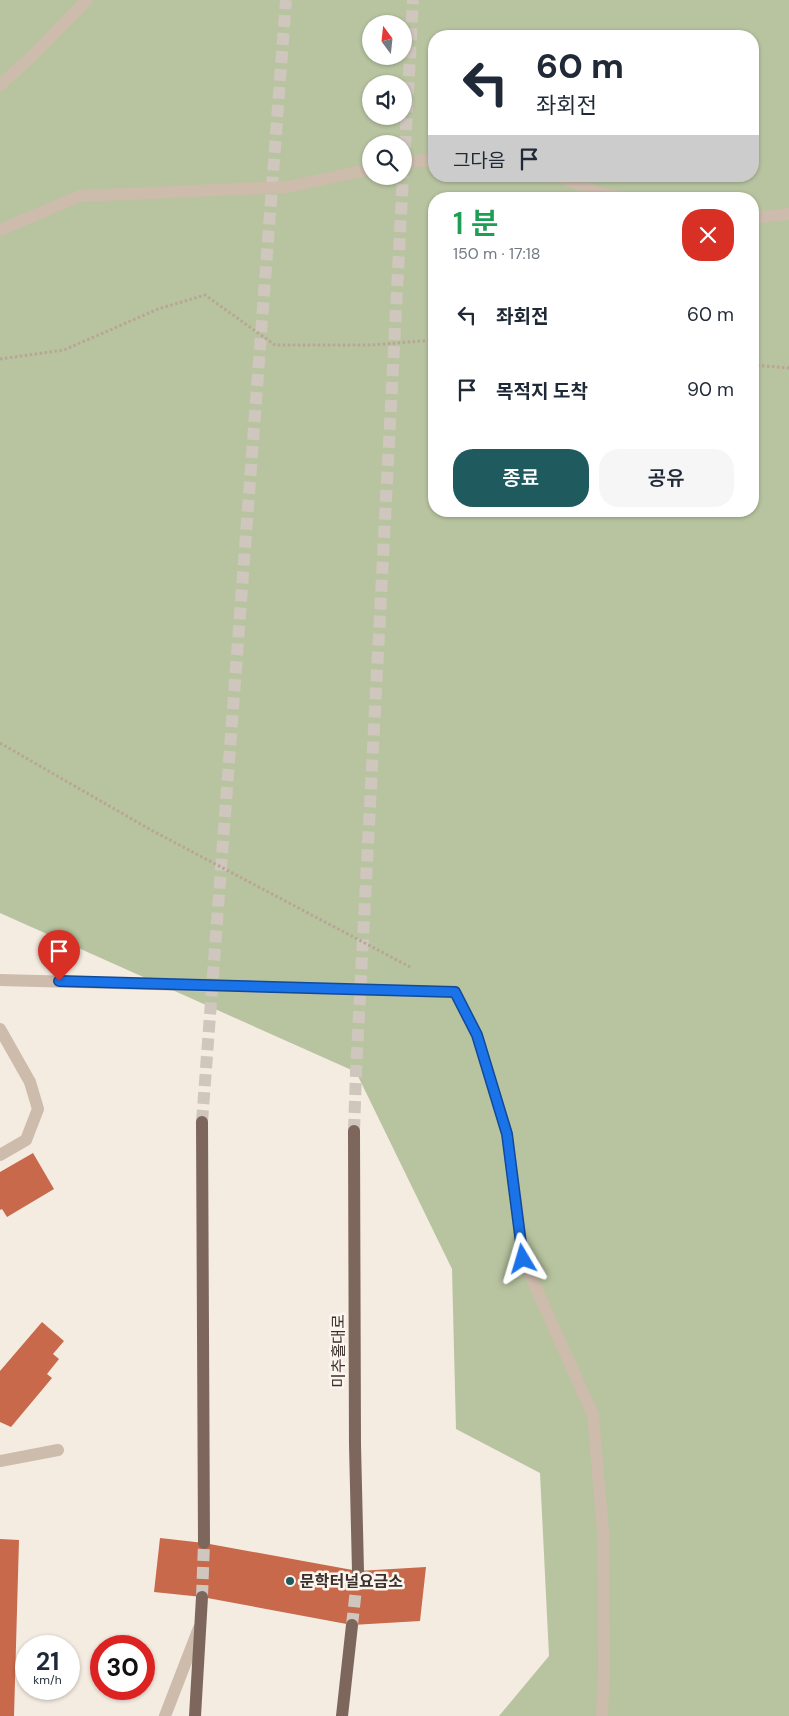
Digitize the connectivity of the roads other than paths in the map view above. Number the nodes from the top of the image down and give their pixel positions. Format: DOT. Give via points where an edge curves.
graph roads {
  1 [pos="88,0"];
  2 [pos="0,85"];
  3 [pos="428,160"];
  4 [pos="412,161"];
  5 [pos="362,171"];
  6 [pos="572,182"];
  7 [pos="597,192"];
  8 [pos="789,214"];
  9 [pos="759,217"];
  10 [pos="0,230"];
  11 [pos="0,980"];
  12 [pos="0,1029"];
  13 [pos="202,1122"];
  14 [pos="354,1131"];
  15 [pos="0,1155"];
  16 [pos="58,1450"];
  17 [pos="0,1461"];
  18 [pos="204,1543"];
  19 [pos="358,1571"];
  20 [pos="202,1597"];
  21 [pos="201,1624"];
  22 [pos="352,1625"];
  23 [pos="165,1716"];
  24 [pos="195,1716"];
  25 [pos="342,1716"];
  26 [pos="602,1716"];
  1 -- 2 [label="street"];
  3 -- 4 [label="street"];
  5 -- 10 [label="street" via="287,187 80,196"];
  6 -- 7 [label="street"];
  8 -- 9 [label="street"];
  11 -- 26 [label="street" via="455,992 477,1035 507,1134 523,1259 594,1416 603,1532"];
  12 -- 15 [label="street" via="30,1082 38,1109 26,1140"];
  13 -- 18 [label="main road"];
  14 -- 19 [label="main road, 미추홀대로"];
  16 -- 17 [label="street"];
  20 -- 21 [label="main road"];
  21 -- 23 [label="street"];
  21 -- 24 [label="main road"];
  22 -- 25 [label="main road"];
}
